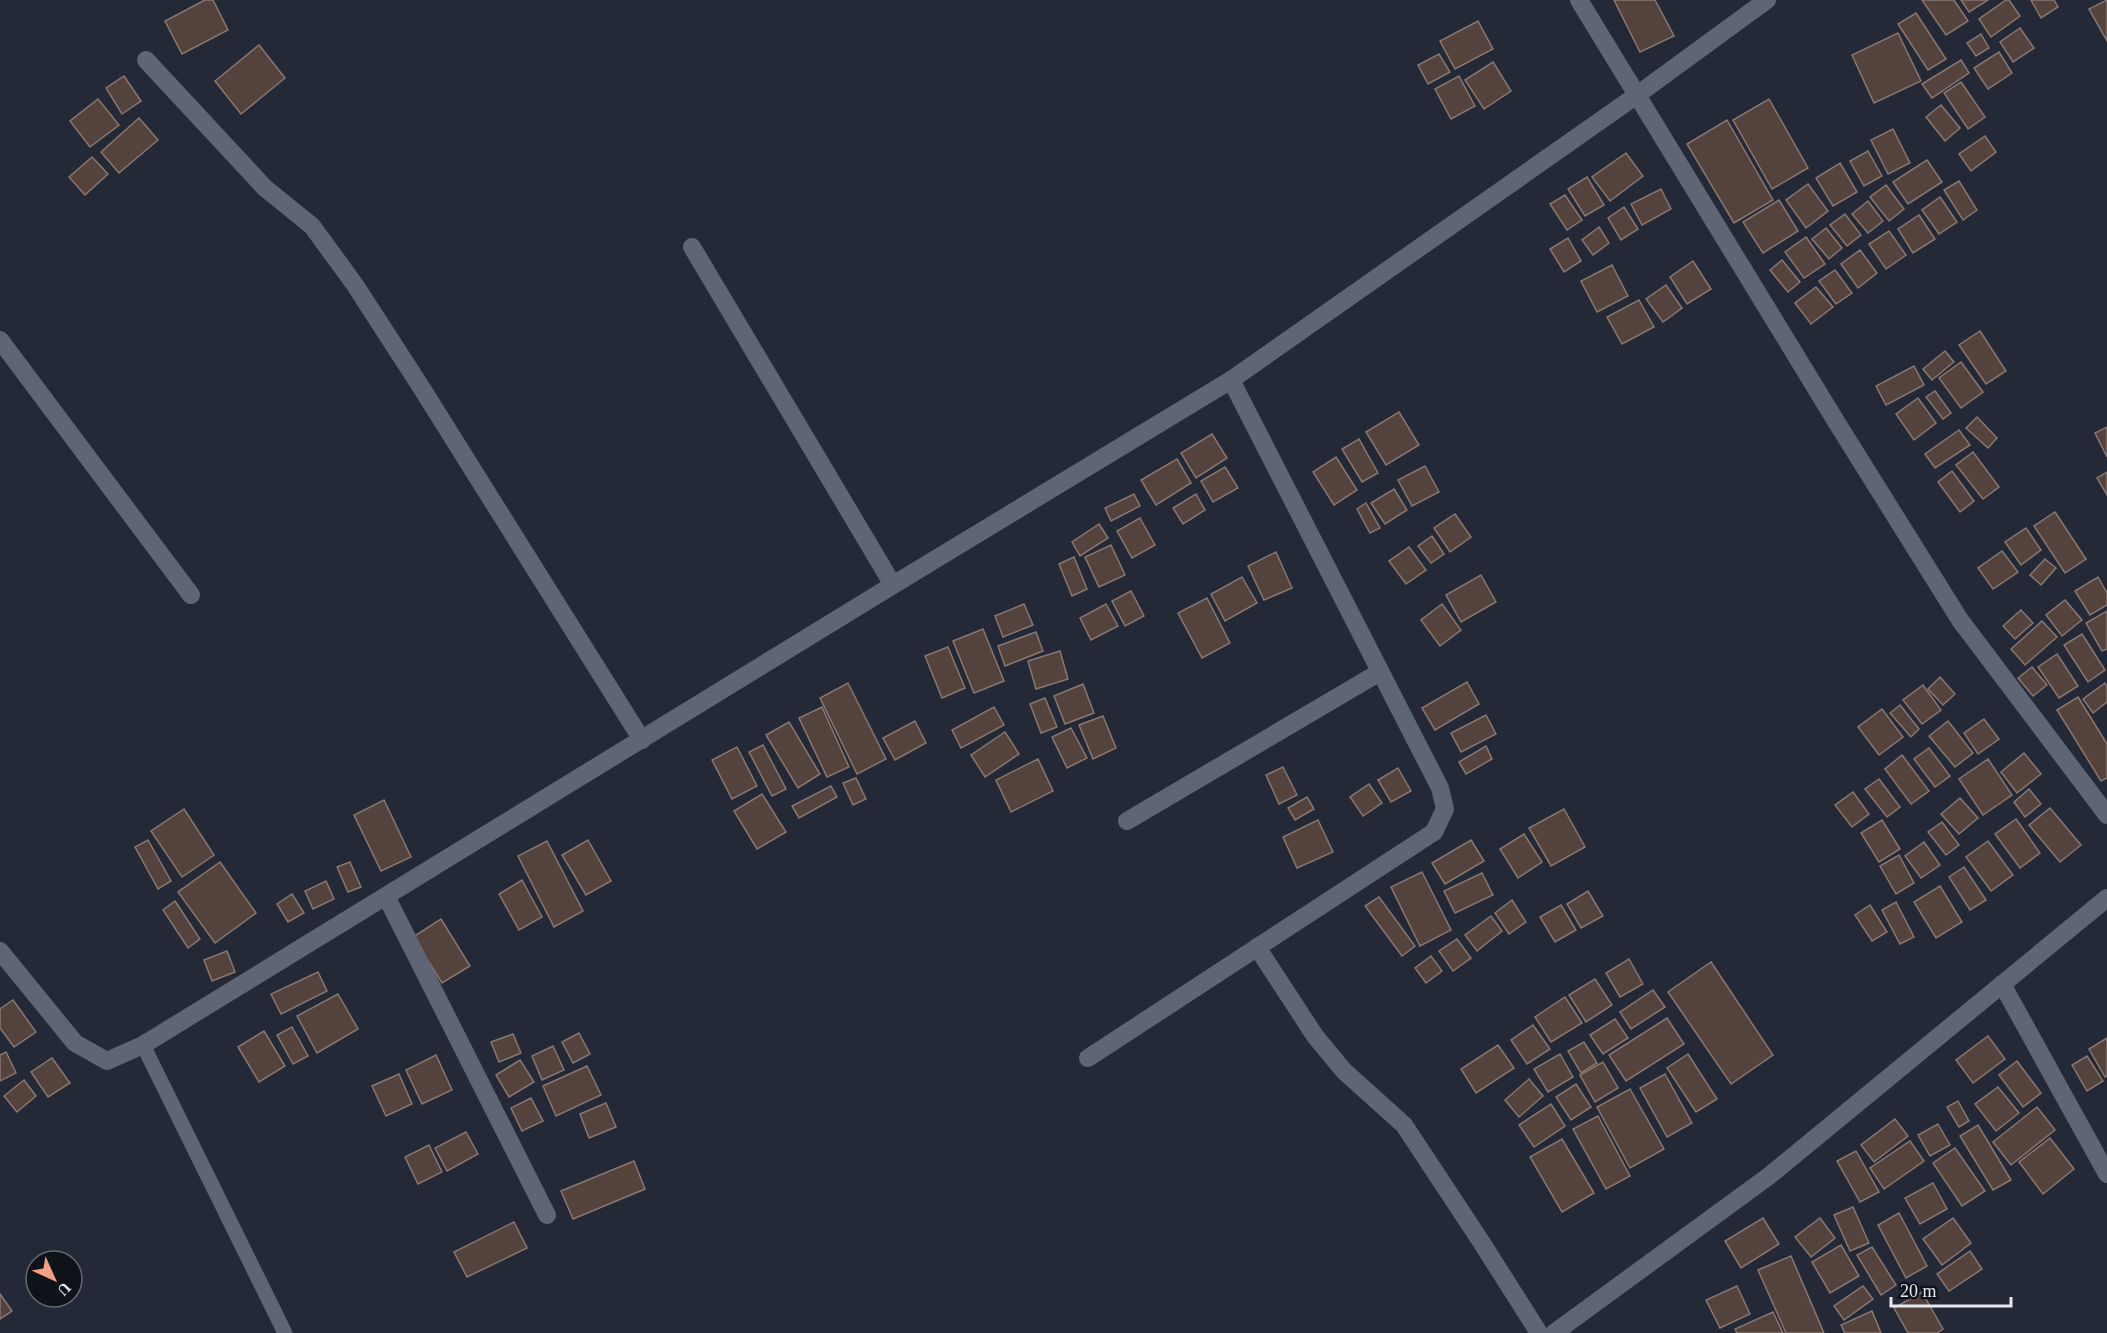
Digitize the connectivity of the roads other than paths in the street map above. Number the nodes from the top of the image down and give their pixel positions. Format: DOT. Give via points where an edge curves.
graph roads {
  1 [pos="1579,0"];
  2 [pos="1767,0"];
  3 [pos="146,60"];
  4 [pos="1637,95"];
  5 [pos="692,247"];
  6 [pos="0,340"];
  7 [pos="1231,380"];
  8 [pos="893,585"];
  9 [pos="191,595"];
  10 [pos="1380,672"];
  11 [pos="642,740"];
  12 [pos="2107,815"];
  13 [pos="1127,820"];
  14 [pos="386,896"];
  15 [pos="2107,898"];
  16 [pos="1257,947"];
  17 [pos="0,951"];
  18 [pos="2002,984"];
  19 [pos="143,1045"];
  20 [pos="1088,1058"];
  21 [pos="2107,1174"];
  22 [pos="548,1215"];
  23 [pos="285,1333"];
  24 [pos="1539,1333"];
  25 [pos="1554,1333"];
  1 -- 4 [label="street"];
  2 -- 4 [label="street"];
  3 -- 11 [label="street" via="266,188 312,225 422,387"];
  4 -- 7 [label="street"];
  4 -- 12 [label="street" via="1960,620"];
  5 -- 8 [label="street"];
  6 -- 9 [label="street"];
  7 -- 8 [label="street"];
  7 -- 10 [label="street"];
  8 -- 11 [label="street"];
  10 -- 13 [label="street"];
  10 -- 16 [label="street" via="1440,788 1445,809 1434,832"];
  11 -- 14 [label="street"];
  14 -- 19 [label="street"];
  14 -- 22 [label="street"];
  15 -- 18 [label="street"];
  16 -- 20 [label="street"];
  16 -- 24 [label="street" via="1315,1035 1344,1071 1404,1125"];
  17 -- 19 [label="street" via="75,1042 107,1061"];
  18 -- 21 [label="street"];
  18 -- 25 [label="street" via="1769,1176"];
  19 -- 23 [label="lane"];
}
